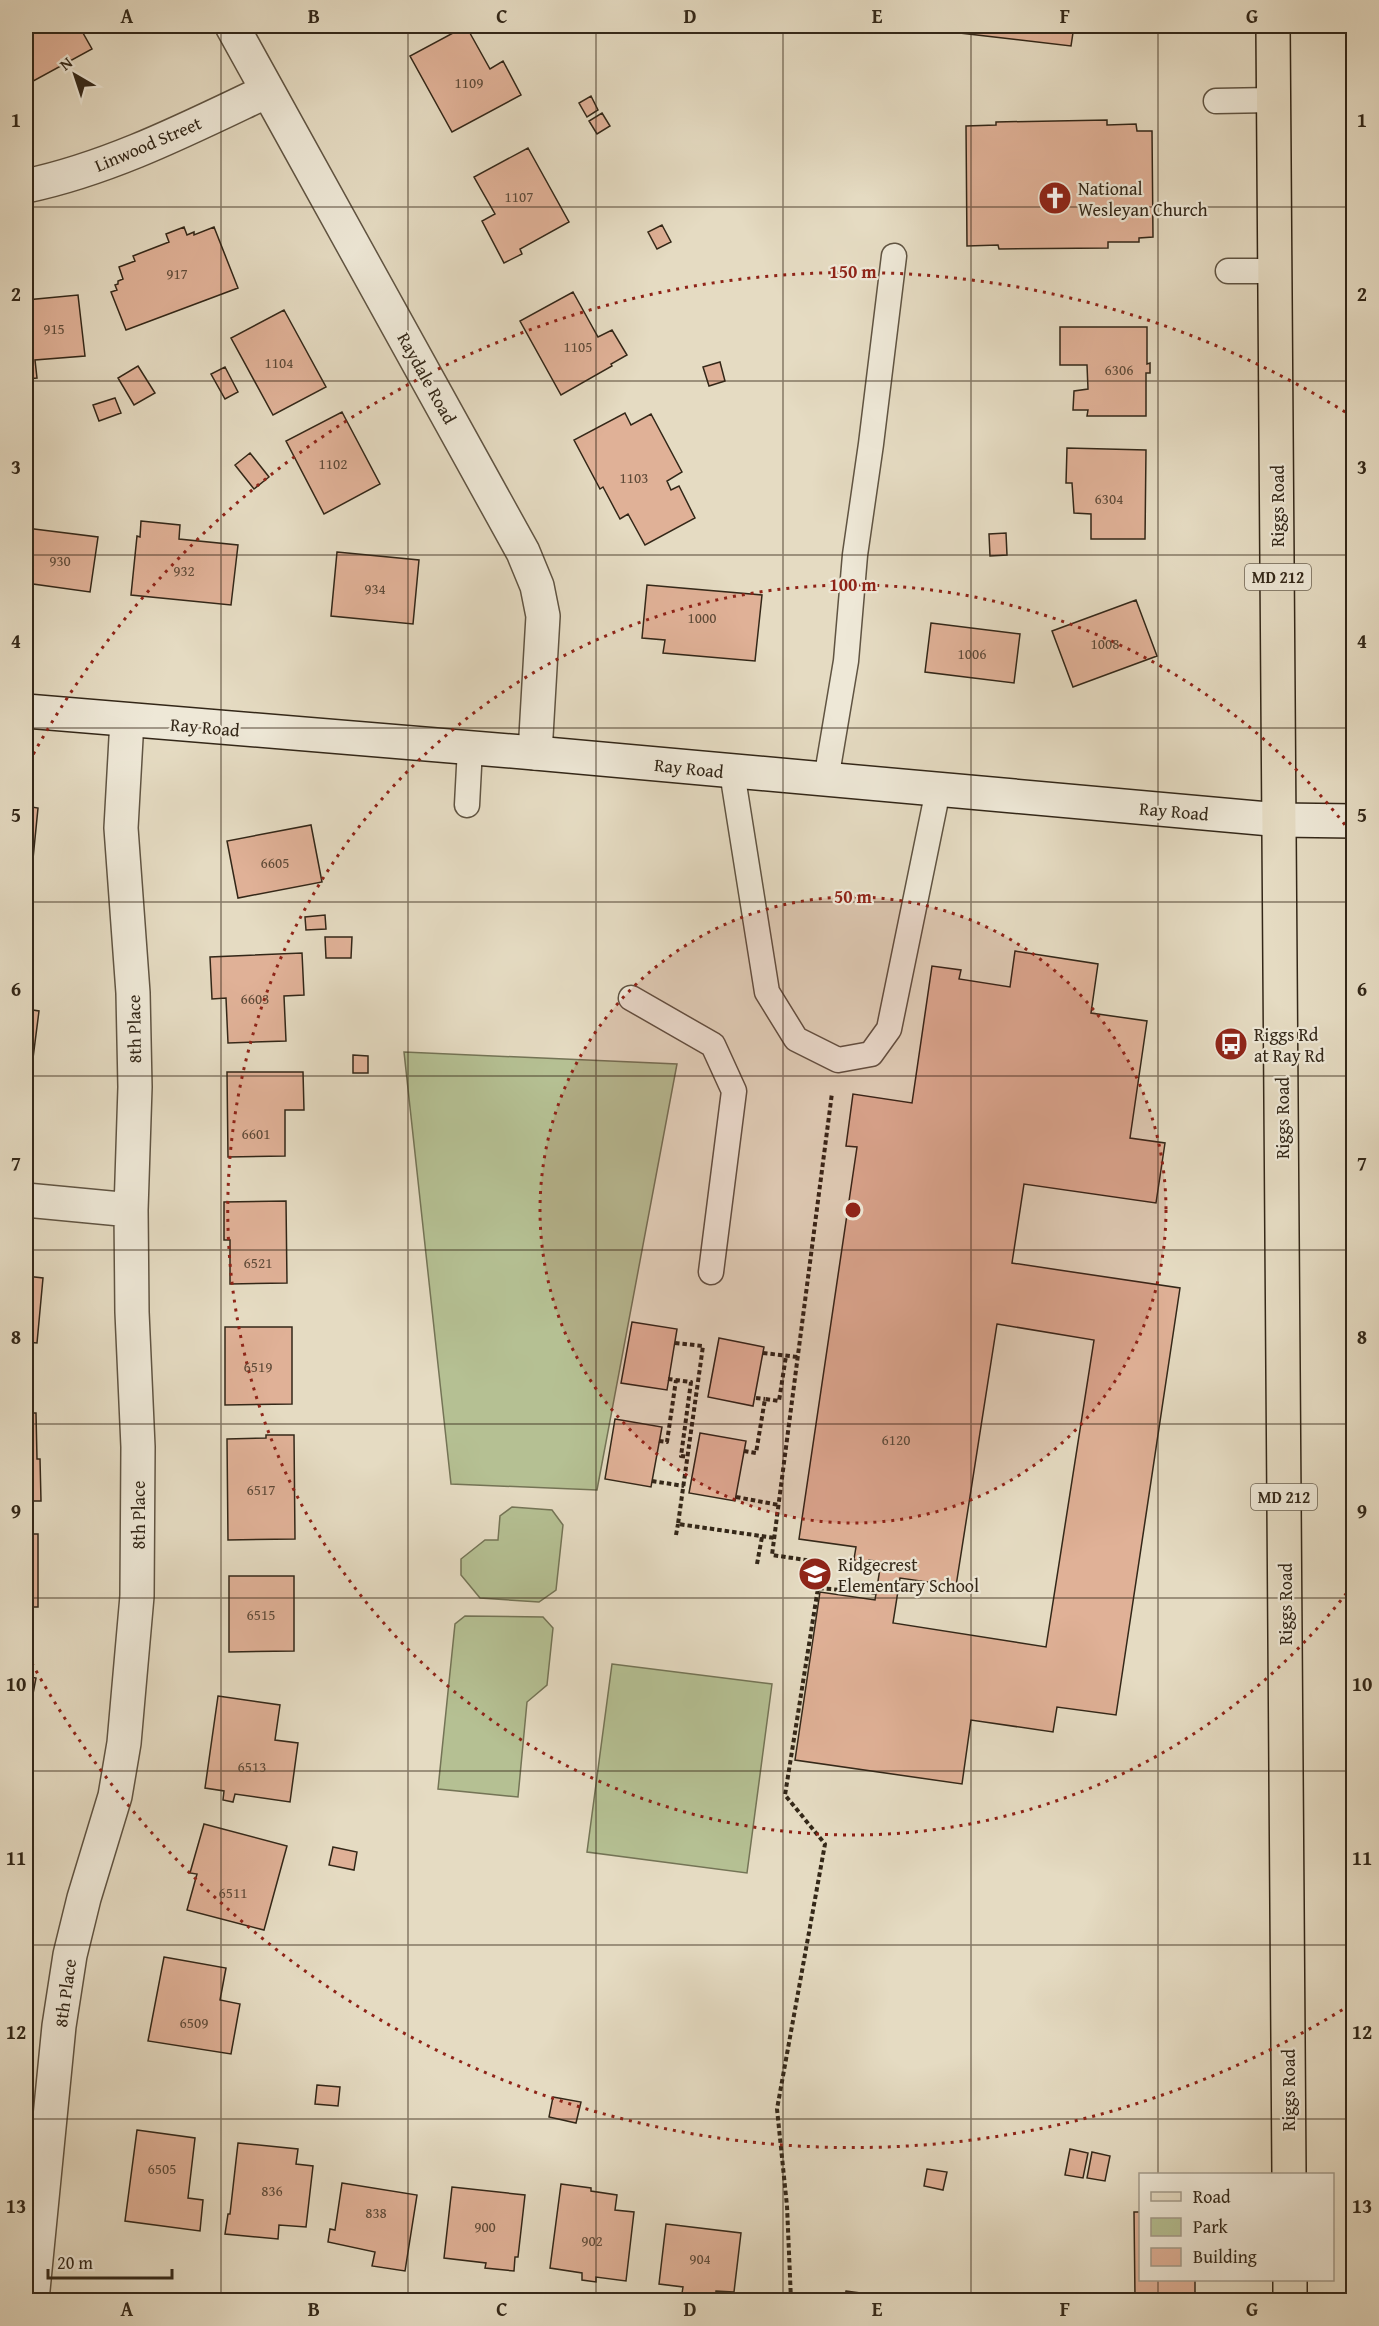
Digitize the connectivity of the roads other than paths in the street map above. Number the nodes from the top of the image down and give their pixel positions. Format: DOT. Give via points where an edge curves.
graph roads {
  1 [pos="232,26"];
  2 [pos="1274,26"];
  3 [pos="267,91"];
  4 [pos="1274,100"];
  5 [pos="1215,101"];
  6 [pos="26,186"];
  7 [pos="894,256"];
  8 [pos="1228,271"];
  9 [pos="1276,271"];
  10 [pos="26,711"];
  11 [pos="128,720"];
  12 [pos="470,748"];
  13 [pos="535,753"];
  14 [pos="732,772"];
  15 [pos="826,780"];
  16 [pos="938,790"];
  17 [pos="467,805"];
  18 [pos="1280,820"];
  19 [pos="1353,821"];
  20 [pos="631,998"];
  21 [pos="26,1200"];
  22 [pos="131,1210"];
  23 [pos="711,1272"];
  24 [pos="1289,2173"];
  25 [pos="1290,2281"];
  26 [pos="32,2301"];
  27 [pos="1290,2301"];
  1 -- 3 [label="street, Raydale Road"];
  2 -- 4 [label="main road, Riggs Road / MD 212"];
  3 -- 6 [label="street, Linwood Street" via="155,145"];
  3 -- 13 [label="street, Raydale Road" via="523,552 537,586 543,616"];
  4 -- 5 [label="lane"];
  4 -- 9 [label="main road, Riggs Road / MD 212"];
  7 -- 15 [label="lane" via="855,555 846,661"];
  8 -- 9 [label="lane"];
  9 -- 18 [label="main road, Riggs Road / MD 212"];
  10 -- 11 [label="street, Ray Road"];
  11 -- 12 [label="street, Ray Road"];
  11 -- 22 [label="street, 8th Place" via="121,828 133,993"];
  12 -- 13 [label="street, Ray Road"];
  12 -- 17 [label="lane"];
  13 -- 14 [label="street, Ray Road"];
  14 -- 15 [label="street, Ray Road"];
  14 -- 16 [label="lane" via="767,992 796,1039 838,1060 871,1054 889,1029"];
  15 -- 16 [label="street, Ray Road"];
  16 -- 18 [label="street, Ray Road"];
  18 -- 19 [label="street, Ray Road"];
  18 -- 24 [label="main road, Riggs Road / MD 212"];
  20 -- 23 [label="lane" via="713,1045 734,1091"];
  21 -- 22 [label="street"];
  22 -- 26 [label="street, 8th Place" via="138,1447 137,1596 131,1670 115,1796 70,1955 59,2026"];
  25 -- 27 [label="main road"];
}
